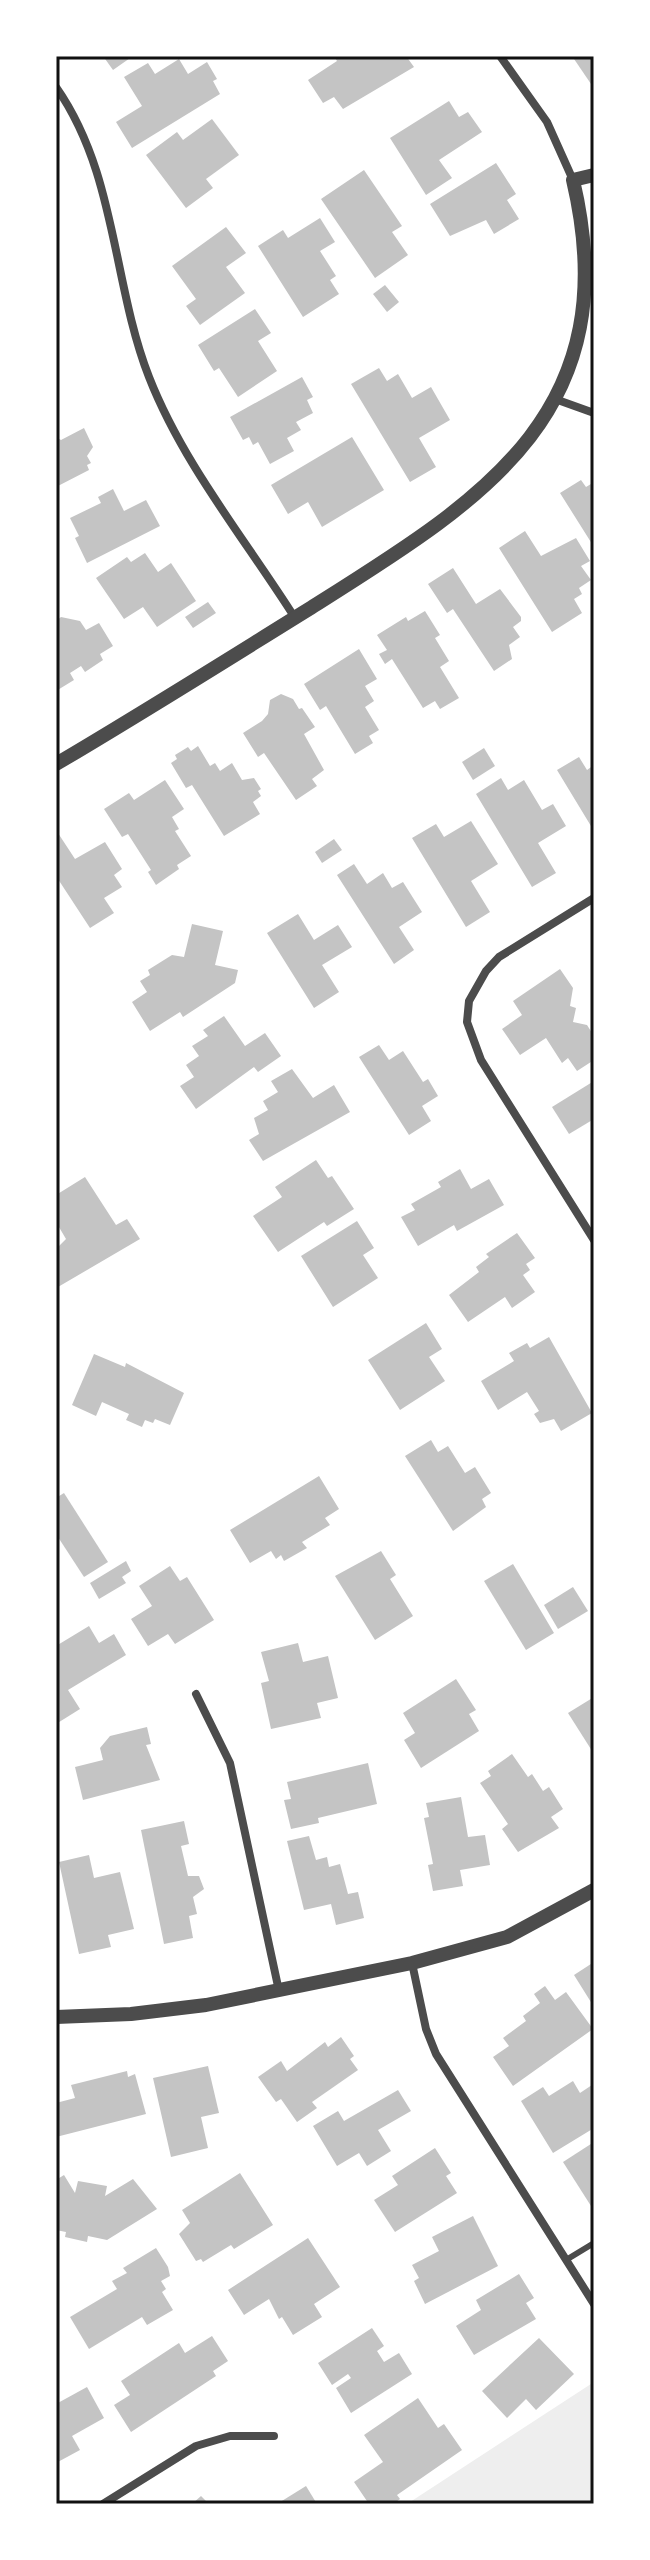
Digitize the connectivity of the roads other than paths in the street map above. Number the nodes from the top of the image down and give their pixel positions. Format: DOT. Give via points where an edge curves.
graph roads {
  1 [pos="500,56"];
  2 [pos="56,87"];
  3 [pos="594,175"];
  4 [pos="573,180"];
  5 [pos="555,399"];
  6 [pos="594,413"];
  7 [pos="295,618"];
  8 [pos="56,764"];
  9 [pos="594,898"];
  10 [pos="594,1240"];
  11 [pos="196,1694"];
  12 [pos="594,1890"];
  13 [pos="412,1963"];
  14 [pos="279,1991"];
  15 [pos="56,2017"];
  16 [pos="594,2243"];
  17 [pos="566,2260"];
  18 [pos="594,2304"];
  19 [pos="274,2436"];
  20 [pos="103,2504"];
  1 -- 4 [label="street" via="547,122"];
  2 -- 7 [label="street" via="100,181 133,325 169,422"];
  3 -- 4 [label="street"];
  4 -- 5 [label="street" via="584,232 586,288 575,346"];
  5 -- 6 [label="street"];
  5 -- 7 [label="street" via="519,453 483,490"];
  7 -- 8 [label="street"];
  9 -- 10 [label="street" via="499,957 476,983 467,1022 481,1060"];
  11 -- 14 [label="street" via="230,1763"];
  12 -- 13 [label="street" via="507,1937"];
  13 -- 14 [label="street"];
  13 -- 17 [label="street" via="436,2054"];
  14 -- 15 [label="street" via="131,2014"];
  16 -- 17 [label="lane"];
  17 -- 18 [label="street"];
  19 -- 20 [label="street" via="230,2436 196,2446"];
}
